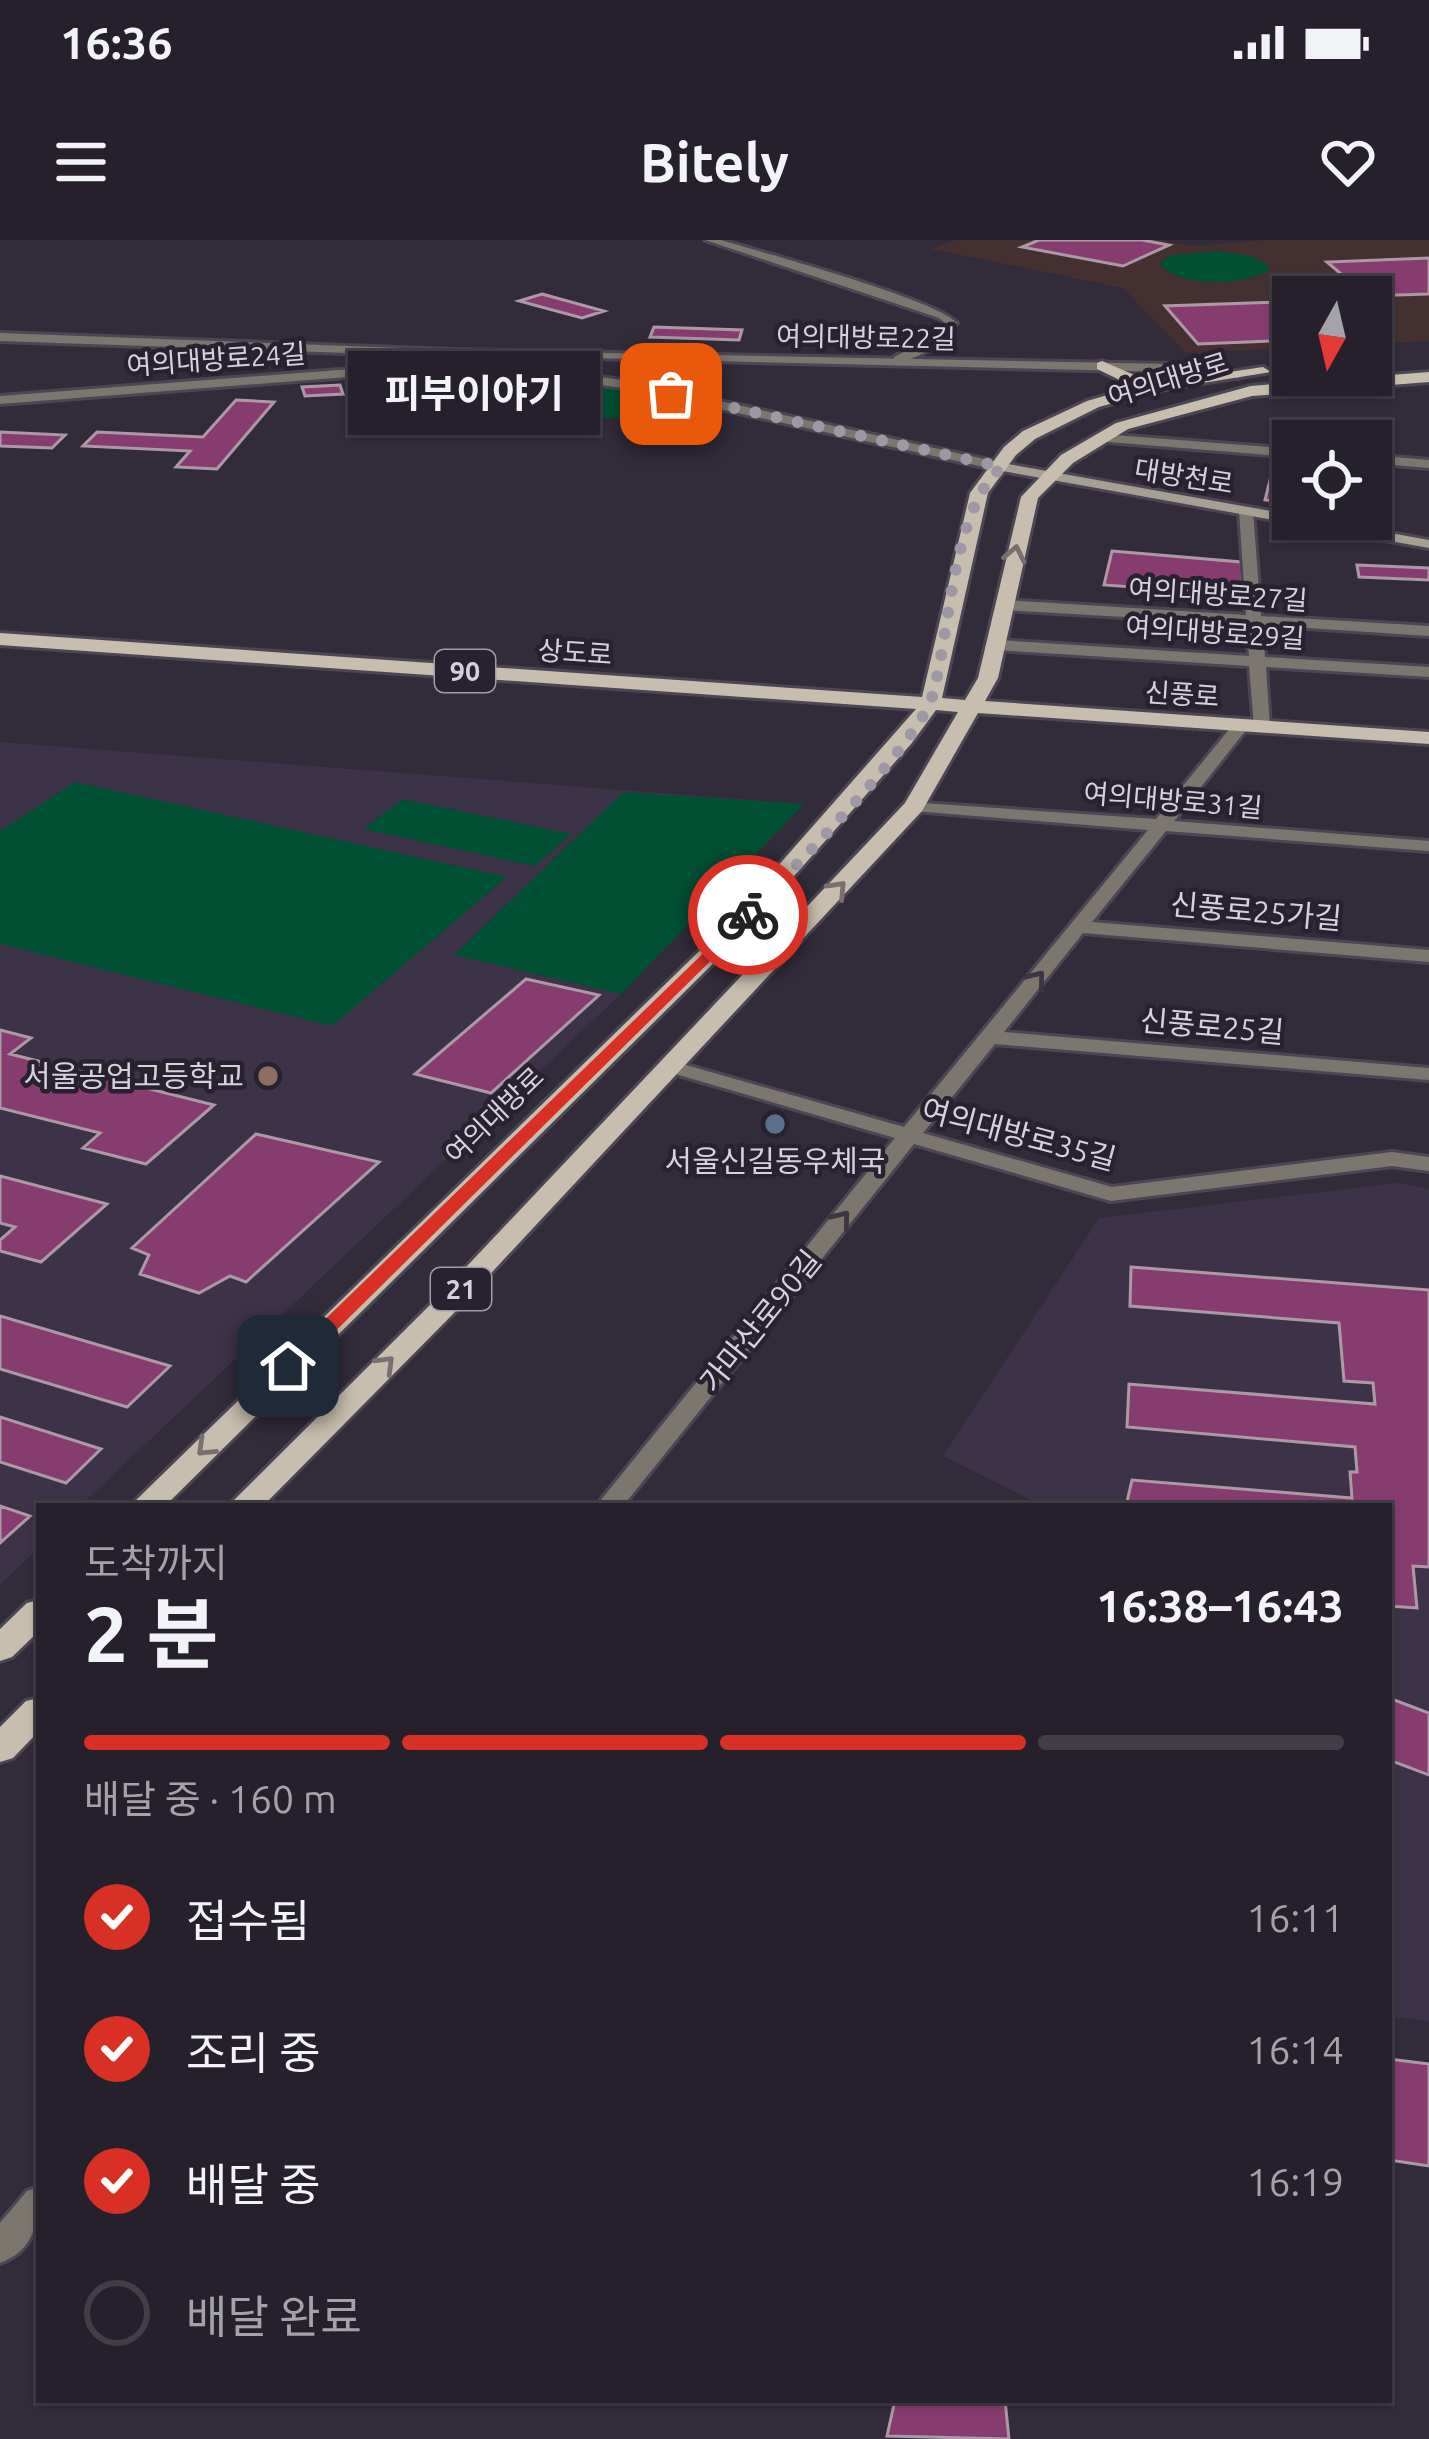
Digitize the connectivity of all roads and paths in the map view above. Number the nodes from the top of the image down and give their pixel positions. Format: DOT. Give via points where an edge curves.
graph roads {
  1 [pos="710,240"];
  2 [pos="0,337"];
  3 [pos="451,353"];
  4 [pos="495,360"];
  5 [pos="898,360"];
  6 [pos="1429,364"];
  7 [pos="1392,365"];
  8 [pos="437,366"];
  9 [pos="1102,366"];
  10 [pos="1272,371"];
  11 [pos="1238,374"];
  12 [pos="1429,377"];
  13 [pos="1137,392"];
  14 [pos="0,400"];
  15 [pos="1101,438"];
  16 [pos="1272,451"];
  17 [pos="1392,461"];
  18 [pos="1429,464"];
  19 [pos="1002,467"];
  20 [pos="1047,478"];
  21 [pos="1246,511"];
  22 [pos="1429,544"];
  23 [pos="1004,605"];
  24 [pos="1254,621"];
  25 [pos="1429,631"];
  26 [pos="0,639"];
  27 [pos="997,645"];
  28 [pos="1257,662"];
  29 [pos="1429,672"];
  30 [pos="931,703"];
  31 [pos="974,706"];
  32 [pos="1252,726"];
  33 [pos="1429,738"];
  34 [pos="914,806"];
  35 [pos="1159,827"];
  36 [pos="1429,846"];
  37 [pos="1079,927"];
  38 [pos="1429,956"];
  39 [pos="990,1036"];
  40 [pos="672,1067"];
  41 [pos="1429,1074"];
  42 [pos="910,1135"];
  43 [pos="1429,1164"];
  44 [pos="149,1503"];
  45 [pos="247,1503"];
  46 [pos="611,1503"];
  47 [pos="36,1614"];
  48 [pos="0,1649"];
  49 [pos="36,2205"];
  50 [pos="0,2248"];
  1 -- 5 [label="street" via="951,323 941,338"];
  2 -- 3 [label="street"];
  3 -- 4 [label="street"];
  3 -- 8 [label="street"];
  4 -- 5 [label="street, 여의대방로22길"];
  4 -- 8 [label="street, 여의대방로24길" via="461,372"];
  4 -- 19 [label="street"];
  5 -- 9 [label="street, 여의대방로22길"];
  6 -- 7 [label="main road"];
  8 -- 14 [label="street, 여의대방로24길"];
  9 -- 11 [label="street, 여의대방로22길"];
  9 -- 13 [label="main road" via="1133,380"];
  10 -- 11 [label="main road, 여의대방로 / 21"];
  11 -- 13 [label="main road, 여의대방로 / 21"];
  12 -- 15 [label="main road, 여의대방로" via="1251,391"];
  13 -- 19 [label="main road, 여의대방로 / 21" via="1029,435"];
  15 -- 16 [label="street"];
  15 -- 20 [label="main road, 여의대방로"];
  17 -- 18 [label="street"];
  19 -- 20 [label="main road, 대방천로"];
  19 -- 30 [label="main road, 여의대방로 / 21" via="986,481 967,532"];
  20 -- 21 [label="main road, 대방천로"];
  23 -- 20 [label="main road, 여의대방로, one-way" via="1030,497"];
  21 -- 22 [label="main road, 대방천로"];
  21 -- 24 [label="street"];
  23 -- 24 [label="street, 여의대방로27길"];
  23 -- 27 [label="main road, 여의대방로"];
  24 -- 25 [label="street, 여의대방로27길"];
  24 -- 28 [label="street"];
  26 -- 30 [label="main road, 상도로 / 90"];
  27 -- 28 [label="street, 여의대방로29길"];
  27 -- 31 [label="main road, 여의대방로"];
  28 -- 29 [label="street, 여의대방로29길"];
  28 -- 32 [label="street"];
  30 -- 31 [label="main road, 신풍로 / 90"];
  30 -- 44 [label="main road, 여의대방로 / 21, one-way" via="733,931"];
  31 -- 32 [label="main road, 신풍로 / 90"];
  31 -- 34 [label="main road, 여의대방로"];
  32 -- 33 [label="main road, 신풍로 / 90"];
  32 -- 35 [label="street"];
  34 -- 35 [label="street, 여의대방로31길"];
  40 -- 34 [label="main road, 여의대방로, one-way"];
  35 -- 36 [label="street, 여의대방로31길"];
  35 -- 37 [label="street"];
  37 -- 38 [label="street, 신풍로25가길"];
  39 -- 37 [label="street, one-way"];
  39 -- 41 [label="street, 신풍로25길"];
  39 -- 42 [label="street"];
  40 -- 42 [label="street, 여의대방로35길"];
  45 -- 40 [label="main road, 여의대방로 / 21, one-way"];
  42 -- 43 [label="street, 여의대방로35길" via="1111,1194 1392,1159"];
  46 -- 42 [label="street, 가마산로90길, one-way"];
  47 -- 48 [label="main road"];
  49 -- 50 [label="street"];
}
